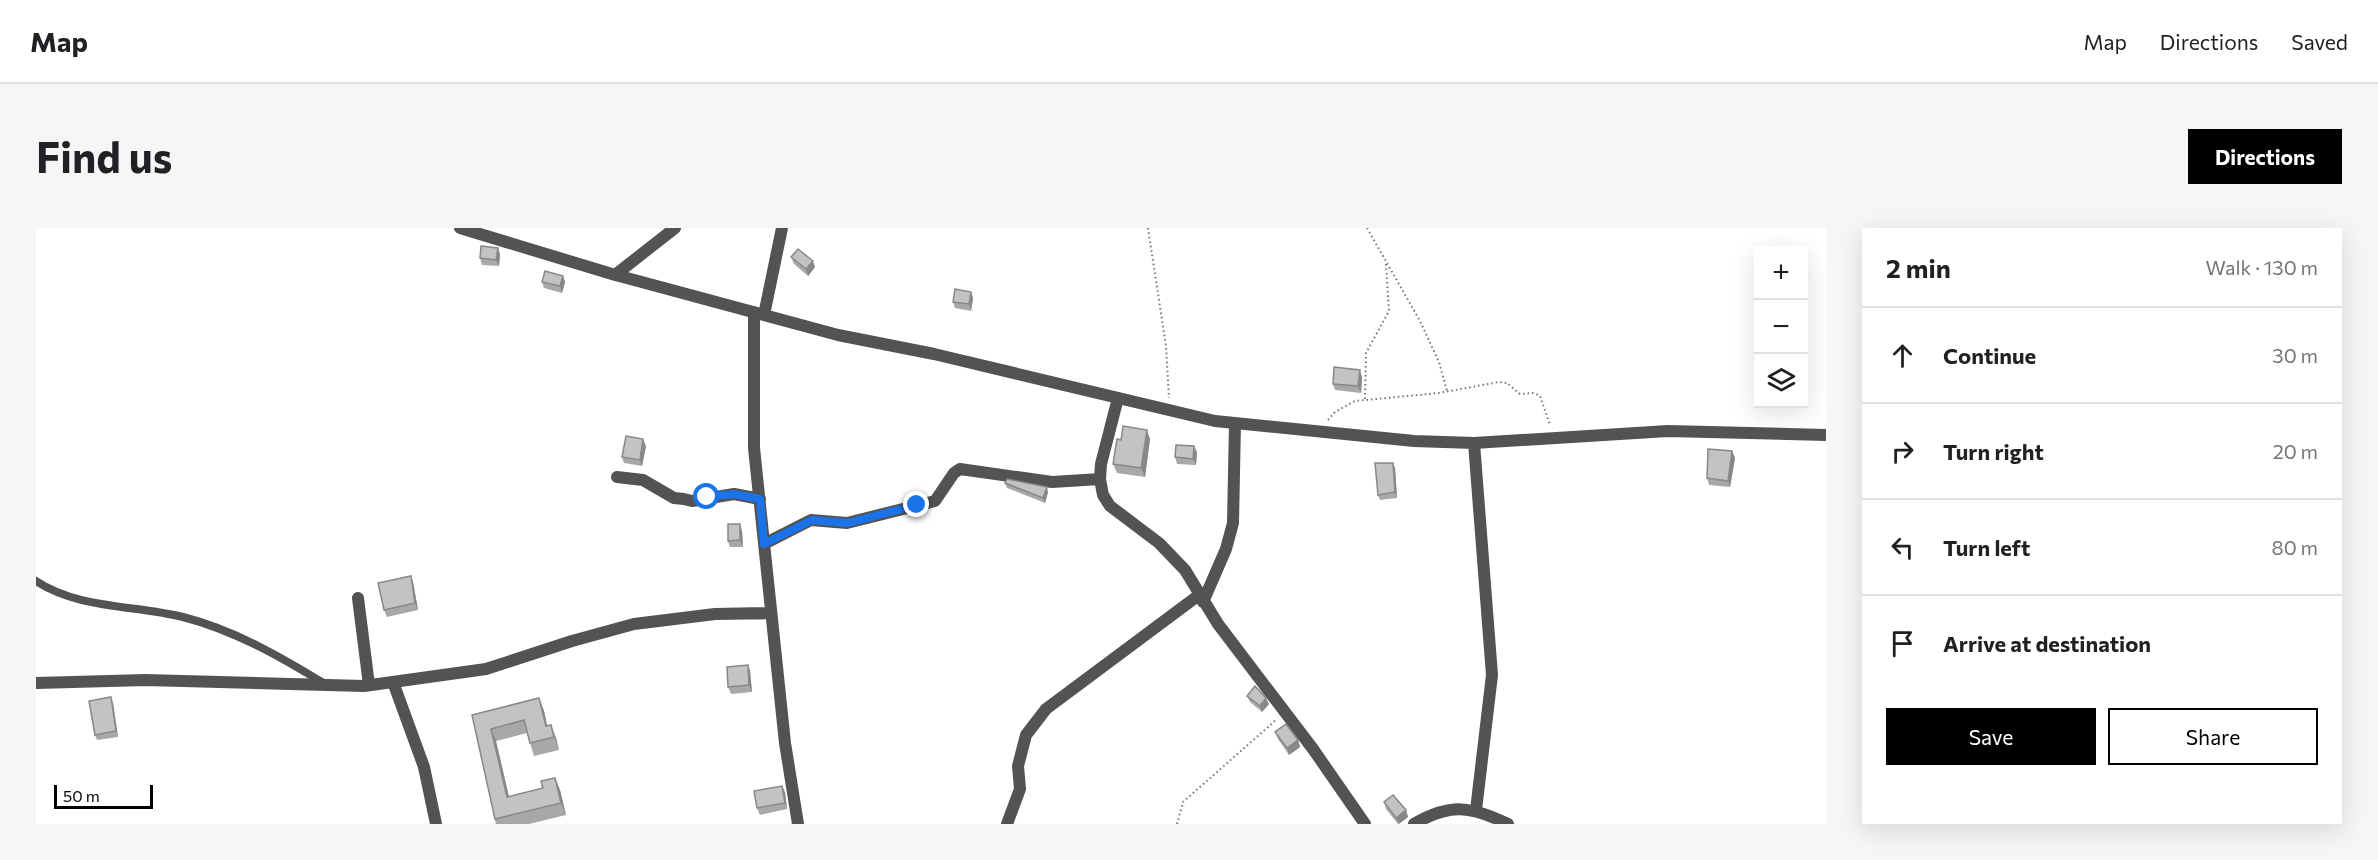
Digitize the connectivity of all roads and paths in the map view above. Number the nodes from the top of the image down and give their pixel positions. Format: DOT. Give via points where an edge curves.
graph roads {
  1 [pos="460,228"];
  2 [pos="675,228"];
  3 [pos="782,228"];
  4 [pos="1148,228"];
  5 [pos="1367,228"];
  6 [pos="1386,262"];
  7 [pos="615,275"];
  8 [pos="759,313"];
  9 [pos="1447,392"];
  10 [pos="1118,398"];
  11 [pos="1365,399"];
  12 [pos="1170,410"];
  13 [pos="1235,423"];
  14 [pos="1319,432"];
  15 [pos="1826,435"];
  16 [pos="1554,439"];
  17 [pos="1474,443"];
  18 [pos="617,477"];
  19 [pos="1100,478"];
  20 [pos="760,499"];
  21 [pos="764,544"];
  22 [pos="36,581"];
  23 [pos="358,598"];
  24 [pos="1201,599"];
  25 [pos="771,613"];
  26 [pos="393,682"];
  27 [pos="36,683"];
  28 [pos="369,685"];
  29 [pos="329,686"];
  30 [pos="1284,713"];
  31 [pos="1476,810"];
  32 [pos="436,824"];
  33 [pos="798,824"];
  34 [pos="1007,824"];
  35 [pos="1177,824"];
  36 [pos="1365,824"];
  37 [pos="1414,824"];
  38 [pos="1508,824"];
  1 -- 7 [label="street"];
  2 -- 7 [label="street"];
  3 -- 8 [label="street"];
  4 -- 12 [label="path" via="1166,346"];
  5 -- 6 [label="path"];
  6 -- 9 [label="path" via="1432,346"];
  6 -- 11 [label="path" via="1389,311 1366,353"];
  7 -- 8 [label="street"];
  8 -- 10 [label="street" via="838,335"];
  8 -- 20 [label="street" via="754,448"];
  9 -- 11 [label="path"];
  9 -- 16 [label="path" via="1499,382 1507,383 1520,394 1534,393 1540,396"];
  10 -- 12 [label="street"];
  10 -- 19 [label="street"];
  11 -- 14 [label="path" via="1335,412"];
  12 -- 13 [label="street"];
  13 -- 14 [label="street"];
  13 -- 24 [label="street" via="1233,523 1226,549"];
  14 -- 17 [label="street"];
  15 -- 16 [label="street" via="1668,431"];
  16 -- 17 [label="street"];
  17 -- 31 [label="street" via="1492,675"];
  18 -- 20 [label="street" via="643,480 684,500 734,494"];
  19 -- 21 [label="street" via="1052,482 960,470 936,501 848,523 812,520"];
  19 -- 24 [label="street" via="1110,506 1159,543 1194,581"];
  20 -- 21 [label="street"];
  21 -- 25 [label="street"];
  22 -- 29 [label="lane" via="64,595 185,617 248,640"];
  23 -- 28 [label="street"];
  24 -- 30 [label="street"];
  24 -- 34 [label="street" via="1066,693 1033,723 1020,757 1020,789"];
  25 -- 26 [label="street" via="715,614 634,624 486,669"];
  25 -- 33 [label="street"];
  26 -- 28 [label="street"];
  26 -- 32 [label="street" via="424,767"];
  27 -- 29 [label="street" via="146,680"];
  28 -- 29 [label="street"];
  30 -- 35 [label="path" via="1183,802"];
  30 -- 36 [label="street"];
  31 -- 37 [label="street" via="1449,810"];
  31 -- 38 [label="street"];
}
